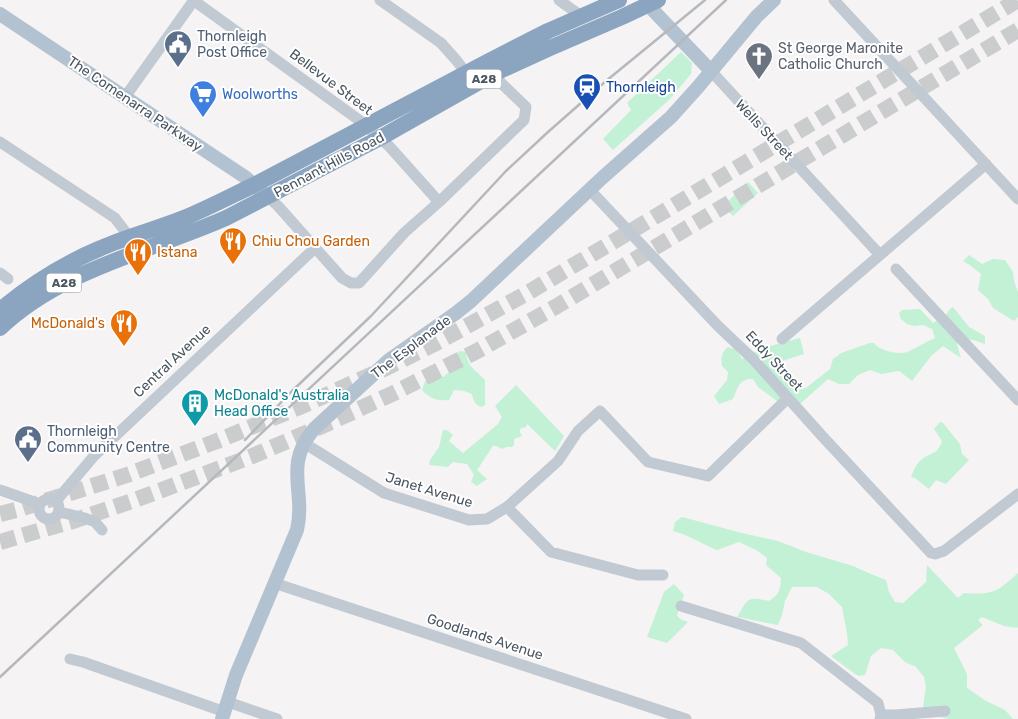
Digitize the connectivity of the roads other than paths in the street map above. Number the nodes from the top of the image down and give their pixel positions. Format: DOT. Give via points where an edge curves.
graph roads {
  1 [pos="194,0"];
  2 [pos="380,0"];
  3 [pos="559,0"];
  4 [pos="619,0"];
  5 [pos="774,0"];
  6 [pos="834,0"];
  7 [pos="647,1"];
  8 [pos="601,7"];
  9 [pos="0,14"];
  10 [pos="581,16"];
  11 [pos="711,71"];
  12 [pos="466,73"];
  13 [pos="495,73"];
  14 [pos="125,97"];
  15 [pos="366,126"];
  16 [pos="380,138"];
  17 [pos="0,142"];
  18 [pos="986,164"];
  19 [pos="254,185"];
  20 [pos="590,190"];
  21 [pos="268,197"];
  22 [pos="1018,199"];
  23 [pos="439,202"];
  24 [pos="130,238"];
  25 [pos="315,248"];
  26 [pos="136,253"];
  27 [pos="880,255"];
  28 [pos="896,269"];
  29 [pos="0,310"];
  30 [pos="0,328"];
  31 [pos="782,339"];
  32 [pos="788,398"];
  33 [pos="1018,400"];
  34 [pos="304,443"];
  35 [pos="0,490"];
  36 [pos="1018,494"];
  37 [pos="40,504"];
  38 [pos="57,506"];
  39 [pos="507,508"];
  40 [pos="102,530"];
  41 [pos="663,575"];
  42 [pos="274,583"];
  43 [pos="682,606"];
  44 [pos="70,659"];
  45 [pos="225,711"];
  46 [pos="945,711"];
  47 [pos="880,712"];
  48 [pos="277,719"];
  49 [pos="686,719"];
  1 -- 14 [label="street"];
  1 -- 15 [label="street, Bellevue Street"];
  2 -- 12 [label="street" via="441,43"];
  3 -- 10 [label="street"];
  4 -- 8 [label="highway, Pennant Hills Road / A28"];
  5 -- 11 [label="main road, The Esplanade"];
  6 -- 18 [label="street"];
  7 -- 8 [label="highway"];
  7 -- 11 [label="main road, Wells Street"];
  7 -- 13 [label="highway, Pennant Hills Road / A28"];
  8 -- 10 [label="highway, Pennant Hills Road / A28"];
  9 -- 14 [label="main road, The Comenarra Parkway"];
  10 -- 12 [label="highway, Pennant Hills Road / A28"];
  11 -- 20 [label="main road, The Esplanade" via="671,117"];
  11 -- 27 [label="street, Wells Street"];
  12 -- 15 [label="highway, Pennant Hills Road / A28"];
  13 -- 16 [label="highway, Pennant Hills Road / A28"];
  13 -- 23 [label="street" via="526,107 524,120"];
  14 -- 19 [label="main road, The Comenarra Parkway"];
  15 -- 16 [label="street, Bellevue Street"];
  15 -- 19 [label="highway, Pennant Hills Road / A28"];
  16 -- 21 [label="highway, Pennant Hills Road / A28"];
  16 -- 23 [label="street, Bellevue Street"];
  17 -- 24 [label="street" via="115,218"];
  18 -- 22 [label="street"];
  18 -- 27 [label="street"];
  19 -- 21 [label="main road, The Comenarra Parkway"];
  19 -- 24 [label="highway, Pennant Hills Road / A28" via="196,213"];
  20 -- 32 [label="street, Eddy Street"];
  20 -- 34 [label="main road, The Esplanade" via="456,314 378,369 314,429"];
  21 -- 25 [label="street"];
  21 -- 26 [label="highway, Pennant Hills Road / A28" via="200,230"];
  23 -- 25 [label="street" via="404,233 362,280 354,284 346,282"];
  24 -- 26 [label="street"];
  24 -- 29 [label="highway, Pennant Hills Road / A28" via="78,259 41,280"];
  25 -- 38 [label="street, Central Avenue" via="94,456"];
  26 -- 30 [label="highway, Pennant Hills Road / A28" via="52,289"];
  27 -- 31 [label="street"];
  28 -- 33 [label="street"];
  32 -- 36 [label="street, Eddy Street" via="931,553 944,551"];
  32 -- 39 [label="street, Janet Avenue" via="708,476 648,462 600,411 578,431 558,461"];
  34 -- 39 [label="street, Janet Avenue" via="391,496 469,520 487,519"];
  34 -- 42 [label="main road, The Esplanade" via="296,474 299,524"];
  35 -- 37 [label="street"];
  37 -- 38 [label="street" via="47,498"];
  37 -- 38 [label="street" via="39,512 46,519 55,517"];
  38 -- 40 [label="street" via="95,522"];
  39 -- 41 [label="street" via="551,552 638,575"];
  42 -- 45 [label="main road, The Esplanade" via="236,675"];
  42 -- 49 [label="street, Goodlands Avenue"];
  43 -- 47 [label="street" via="801,643"];
  44 -- 45 [label="street"];
  45 -- 48 [label="street"];
  46 -- 47 [label="street" via="895,715"];
}
